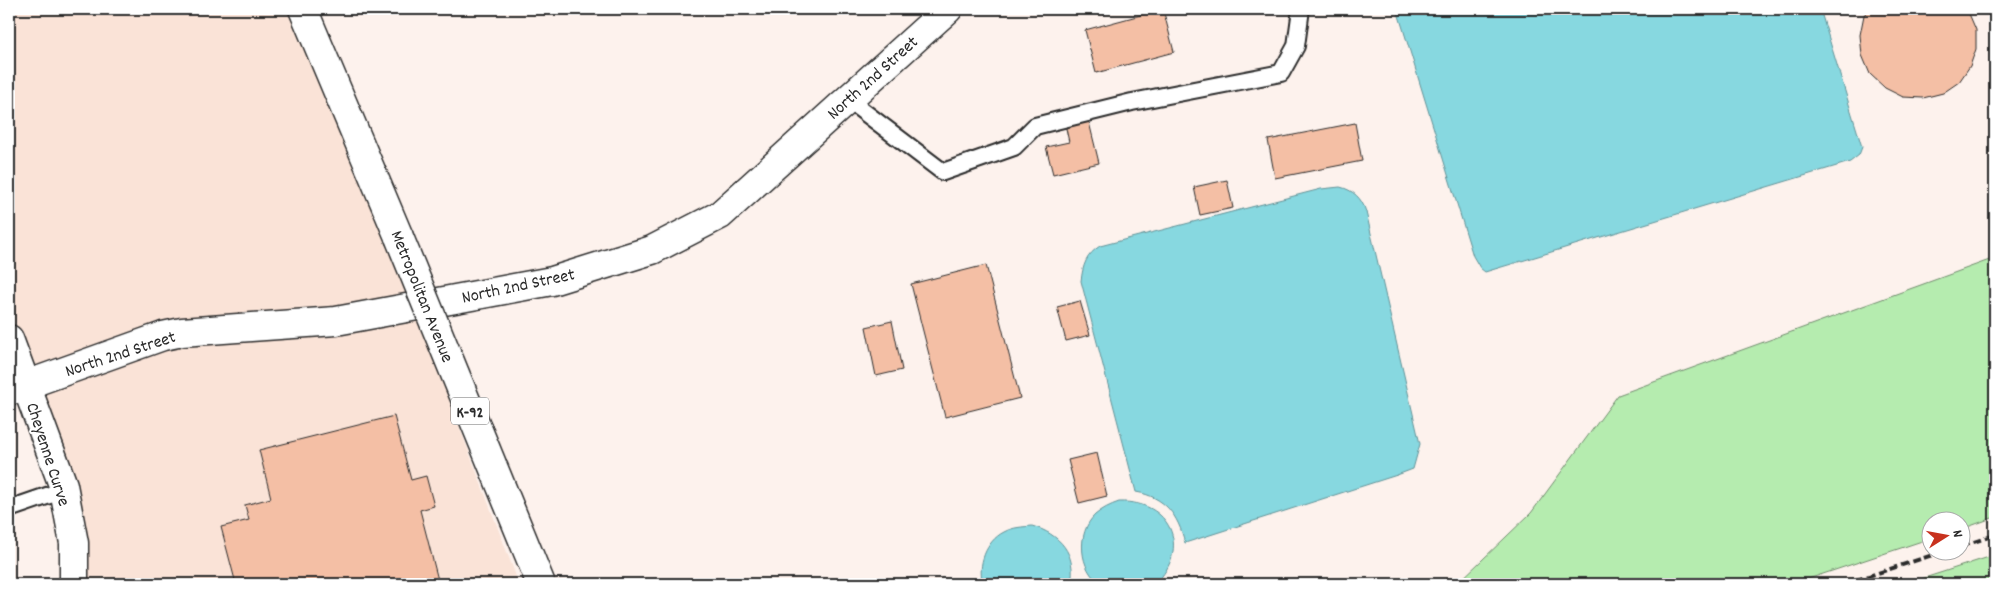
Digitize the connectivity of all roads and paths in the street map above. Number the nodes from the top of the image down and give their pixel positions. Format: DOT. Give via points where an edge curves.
graph roads {
  1 [pos="302,9"];
  2 [pos="948,9"];
  3 [pos="1301,9"];
  4 [pos="847,98"];
  5 [pos="9,339"];
  6 [pos="17,388"];
  7 [pos="64,490"];
  8 [pos="9,509"];
  9 [pos="74,584"];
  10 [pos="541,584"];
  1 -- 10 [label="street, Metropolitan Avenue / K-92, bridge"];
  2 -- 4 [label="street, North 2nd Street"];
  3 -- 4 [label="lane" via="1296,46 1281,73 1132,102 1036,126 1014,147 942,172"];
  4 -- 6 [label="street, North 2nd Street" via="720,215 652,250 552,281 336,321 163,336"];
  5 -- 6 [label="street, Cheyenne Curve"];
  6 -- 7 [label="street, Cheyenne Curve"];
  7 -- 8 [label="lane"];
  7 -- 9 [label="street, Cheyenne Curve" via="74,542"];
}
